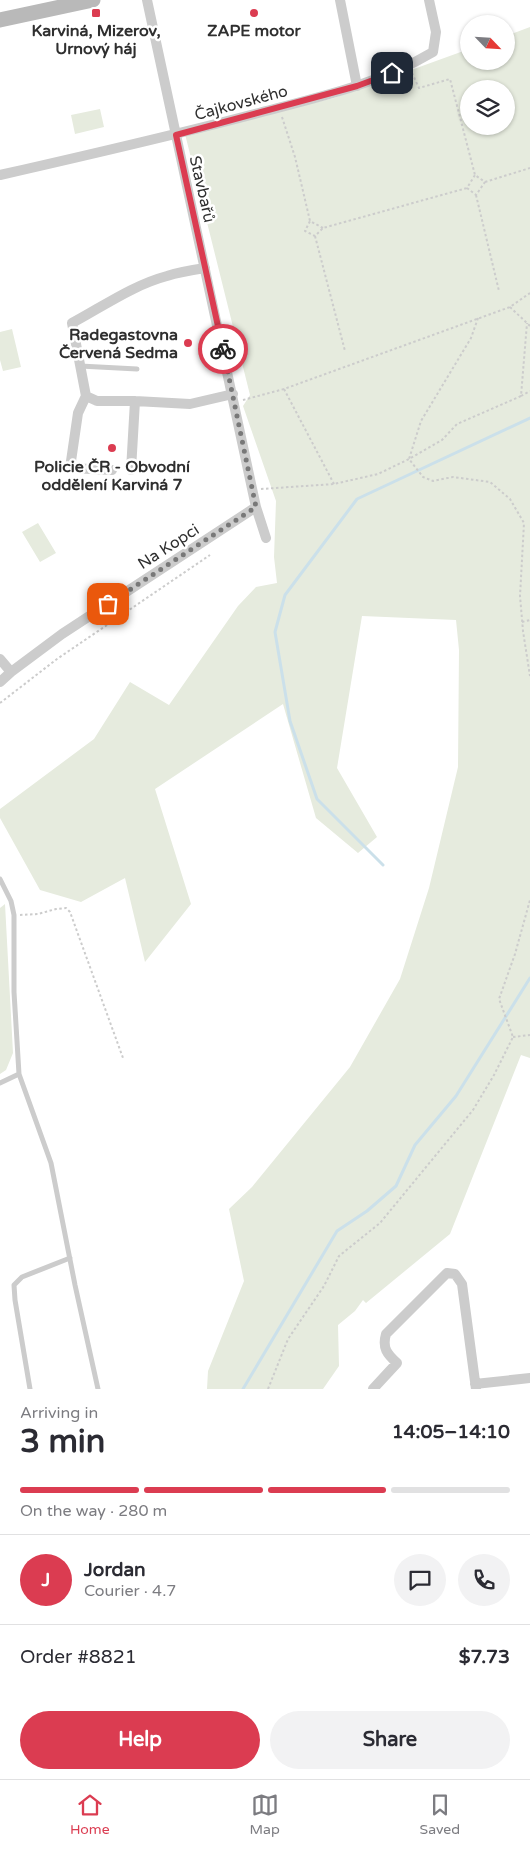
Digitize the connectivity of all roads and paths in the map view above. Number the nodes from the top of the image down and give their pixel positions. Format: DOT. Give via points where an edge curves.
graph roads {
  1 [pos="93,0"];
  2 [pos="148,0"];
  3 [pos="340,0"];
  4 [pos="429,0"];
  5 [pos="0,20"];
  6 [pos="410,66"];
  7 [pos="357,86"];
  8 [pos="280,107"];
  9 [pos="176,135"];
  10 [pos="530,168"];
  11 [pos="0,175"];
  12 [pos="475,175"];
  13 [pos="485,182"];
  14 [pos="467,188"];
  15 [pos="476,195"];
  16 [pos="310,221"];
  17 [pos="323,228"];
  18 [pos="315,236"];
  19 [pos="205,268"];
  20 [pos="499,291"];
  21 [pos="530,293"];
  22 [pos="510,307"];
  23 [pos="478,318"];
  24 [pos="527,323"];
  25 [pos="530,326"];
  26 [pos="345,351"];
  27 [pos="80,366"];
  28 [pos="137,369"];
  29 [pos="284,389"];
  30 [pos="530,391"];
  31 [pos="86,396"];
  32 [pos="521,396"];
  33 [pos="233,398"];
  34 [pos="135,400"];
  35 [pos="409,459"];
  36 [pos="112,470"];
  37 [pos="131,470"];
  38 [pos="334,484"];
  39 [pos="252,490"];
  40 [pos="256,507"];
  41 [pos="266,538"];
  42 [pos="210,556"];
  43 [pos="530,620"];
  44 [pos="522,622"];
  45 [pos="0,659"];
  46 [pos="11,672"];
  47 [pos="530,676"];
  48 [pos="0,682"];
  49 [pos="0,703"];
  50 [pos="0,880"];
  51 [pos="530,900"];
  52 [pos="14,915"];
  53 [pos="530,1035"];
  54 [pos="513,1037"];
  55 [pos="123,1058"];
  56 [pos="19,1074"];
  57 [pos="0,1083"];
  58 [pos="70,1258"];
  59 [pos="530,1378"];
  60 [pos="476,1386"];
  61 [pos="30,1389"];
  62 [pos="98,1389"];
  63 [pos="268,1389"];
  64 [pos="373,1389"];
  1 -- 5 [label="street"];
  2 -- 9 [label="street, Stavbařů"];
  3 -- 7 [label="street"];
  4 -- 6 [label="street, Čajkovského" via="436,32 433,52"];
  6 -- 7 [label="street, Čajkovského"];
  6 -- 12 [label="path" via="419,88 450,79"];
  7 -- 8 [label="street, Čajkovského"];
  8 -- 9 [label="street, Čajkovského"];
  8 -- 16 [label="path"];
  9 -- 11 [label="street, Čajkovského"];
  9 -- 19 [label="street, Stavbařů"];
  10 -- 13 [label="path"];
  12 -- 13 [label="path"];
  12 -- 14 [label="path"];
  13 -- 15 [label="path"];
  14 -- 15 [label="path"];
  14 -- 17 [label="path"];
  15 -- 20 [label="path"];
  16 -- 17 [label="path"];
  16 -- 18 [label="path" via="305,231"];
  17 -- 18 [label="path"];
  18 -- 26 [label="path"];
  19 -- 27 [label="street" via="148,283 72,323"];
  19 -- 33 [label="street, Stavbařů"];
  21 -- 22 [label="path"];
  22 -- 23 [label="path"];
  22 -- 24 [label="path"];
  23 -- 29 [label="path"];
  23 -- 35 [label="path" via="471,338 421,421"];
  24 -- 25 [label="path"];
  24 -- 32 [label="path"];
  27 -- 28 [label="lane"];
  27 -- 31 [label="street"];
  29 -- 33 [label="path"];
  29 -- 38 [label="path"];
  30 -- 32 [label="path"];
  31 -- 34 [label="street" via="97,401"];
  31 -- 36 [label="street" via="78,414 70,468"];
  32 -- 35 [label="path" via="457,424 442,440"];
  33 -- 34 [label="street" via="190,404"];
  33 -- 39 [label="street, Stavbařů"];
  34 -- 37 [label="street"];
  35 -- 38 [label="path" via="378,474"];
  35 -- 44 [label="path" via="423,477 490,482 510,499 524,523 520,596"];
  38 -- 39 [label="path"];
  39 -- 40 [label="street, Stavbařů"];
  40 -- 41 [label="street, Stavbařů"];
  40 -- 46 [label="street, Na Kopci" via="62,634"];
  42 -- 49 [label="path" via="57,659"];
  43 -- 44 [label="path"];
  44 -- 47 [label="path"];
  45 -- 46 [label="street"];
  46 -- 48 [label="street, Na Kopci"];
  50 -- 52 [label="lane"];
  51 -- 54 [label="path" via="499,999"];
  52 -- 55 [label="path" via="38,914 56,908 66,908 70,912"];
  52 -- 56 [label="lane"];
  53 -- 54 [label="path"];
  54 -- 63 [label="path" via="467,1117 380,1223 340,1256 288,1339"];
  56 -- 57 [label="lane"];
  56 -- 58 [label="lane" via="51,1163"];
  58 -- 61 [label="lane" via="22,1277 14,1285"];
  58 -- 62 [label="lane"];
  59 -- 60 [label="street"];
  60 -- 64 [label="street" via="462,1284 455,1274 448,1273 386,1334 383,1344 386,1354 397,1364"];
}
